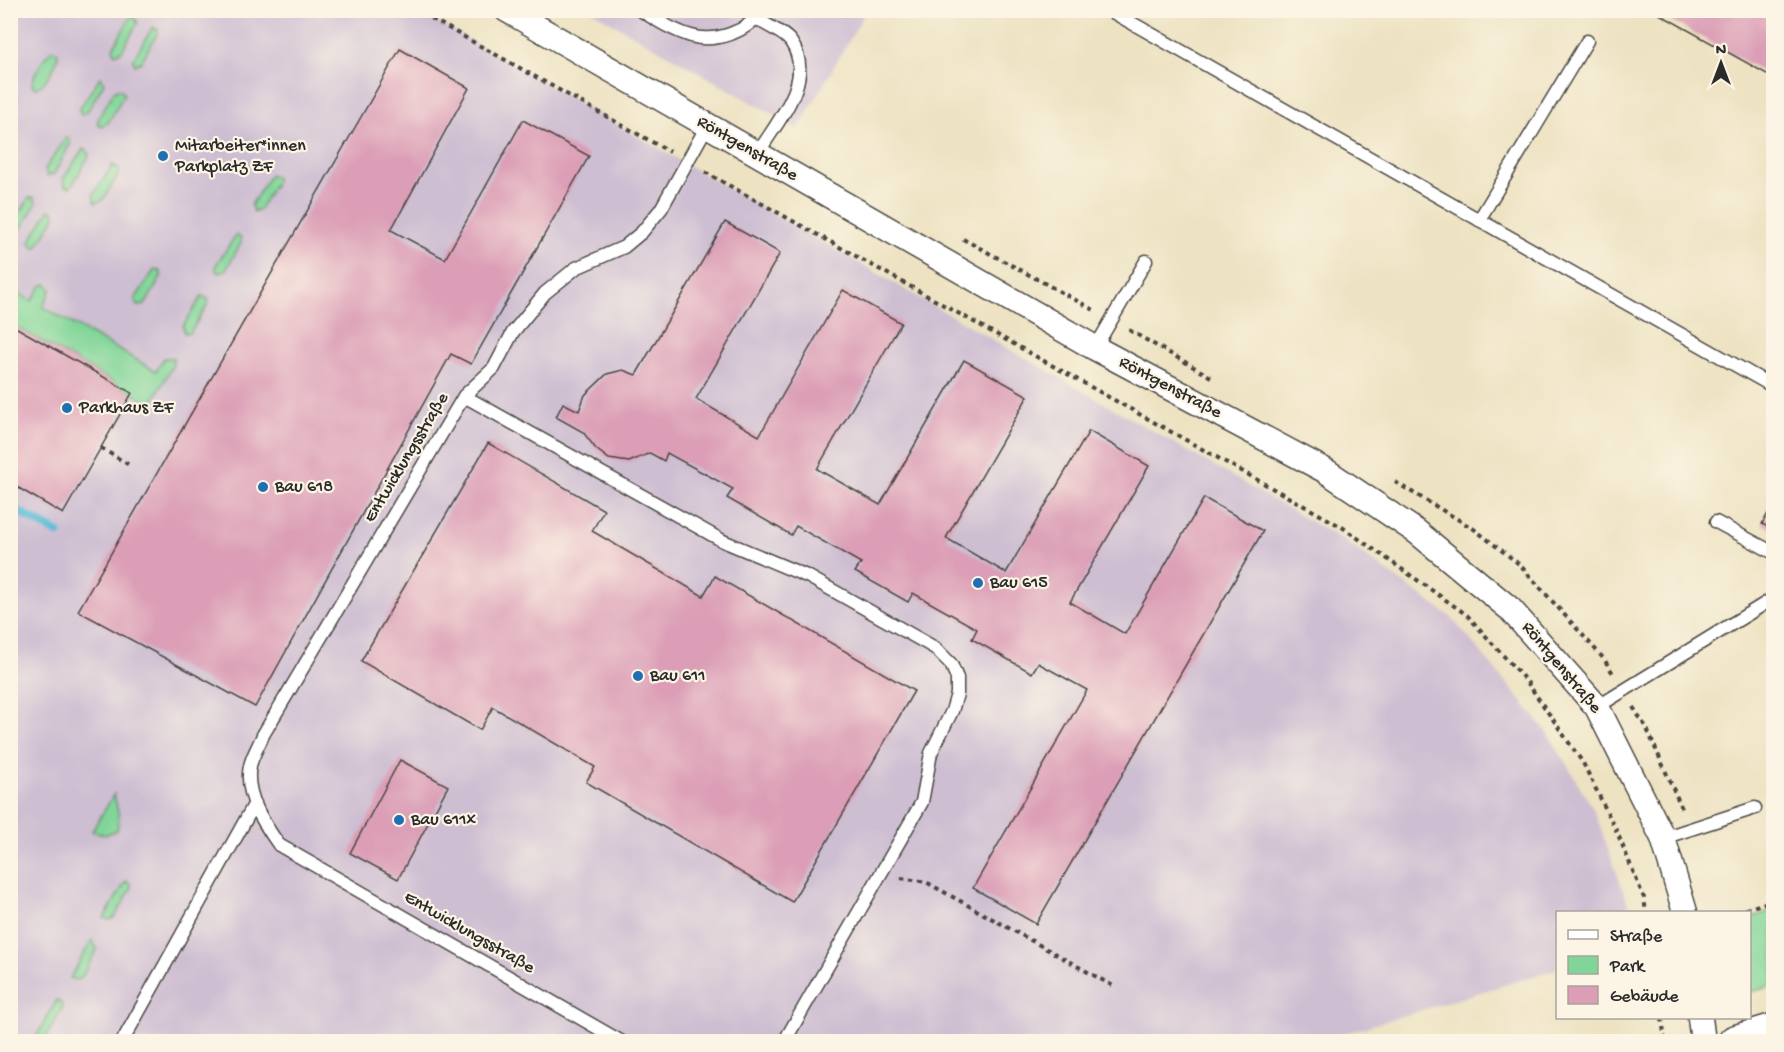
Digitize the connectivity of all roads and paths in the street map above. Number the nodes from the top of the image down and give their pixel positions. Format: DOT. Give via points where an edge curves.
graph roads {
  1 [pos="416,10"];
  2 [pos="507,10"];
  3 [pos="640,10"];
  4 [pos="1109,10"];
  5 [pos="759,15"];
  6 [pos="1587,41"];
  7 [pos="707,126"];
  8 [pos="757,155"];
  9 [pos="687,162"];
  10 [pos="1479,220"];
  11 [pos="1146,261"];
  12 [pos="1095,348"];
  13 [pos="1773,387"];
  14 [pos="465,396"];
  15 [pos="101,448"];
  16 [pos="131,466"];
  17 [pos="1716,522"];
  18 [pos="1773,553"];
  19 [pos="1773,598"];
  20 [pos="1598,707"];
  21 [pos="255,803"];
  22 [pos="1755,808"];
  23 [pos="1663,838"];
  24 [pos="881,876"];
  25 [pos="1773,900"];
  26 [pos="1646,911"];
  27 [pos="1685,911"];
  28 [pos="1740,911"];
  29 [pos="1113,986"];
  30 [pos="1662,1019"];
  31 [pos="1700,1019"];
  32 [pos="1773,1030"];
  33 [pos="122,1041"];
  34 [pos="622,1041"];
  35 [pos="784,1041"];
  36 [pos="1665,1041"];
  37 [pos="1703,1041"];
  38 [pos="1735,1041"];
  1 -- 9 [label="path"];
  2 -- 7 [label="street, Röntgenstraße"];
  3 -- 5 [label="lane" via="693,36 715,38 737,32"];
  4 -- 10 [label="lane"];
  5 -- 8 [label="lane" via="790,41 798,59 800,80"];
  6 -- 10 [label="lane"];
  7 -- 8 [label="street, Röntgenstraße"];
  7 -- 9 [label="lane, Entwicklungsstraße"];
  8 -- 12 [label="street, Röntgenstraße"];
  9 -- 14 [label="lane, Entwicklungsstraße" via="661,209 642,232 624,247 576,268 545,293 513,332 494,368"];
  9 -- 26 [label="path" via="1342,527 1467,615 1527,682 1582,763 1617,832"];
  10 -- 13 [label="lane"];
  11 -- 12 [label="lane"];
  12 -- 20 [label="street, Röntgenstraße" via="1326,471 1409,527 1510,609"];
  14 -- 21 [label="lane, Entwicklungsstraße" via="263,735 250,767"];
  14 -- 24 [label="lane" via="723,541 808,577 934,648 951,664 957,678 957,694 931,753 922,802"];
  15 -- 16 [label="path"];
  17 -- 18 [label="lane"];
  19 -- 20 [label="lane"];
  20 -- 23 [label="street, Röntgenstraße"];
  21 -- 33 [label="lane"];
  21 -- 34 [label="lane, Entwicklungsstraße" via="264,825 279,845"];
  22 -- 23 [label="lane"];
  23 -- 27 [label="street, Röntgenstraße"];
  24 -- 29 [label="path" via="926,882"];
  24 -- 35 [label="lane"];
  25 -- 28 [label="path"];
  30 -- 36 [label="path"];
  31 -- 37 [label="street"];
  32 -- 38 [label="highway"];
}
